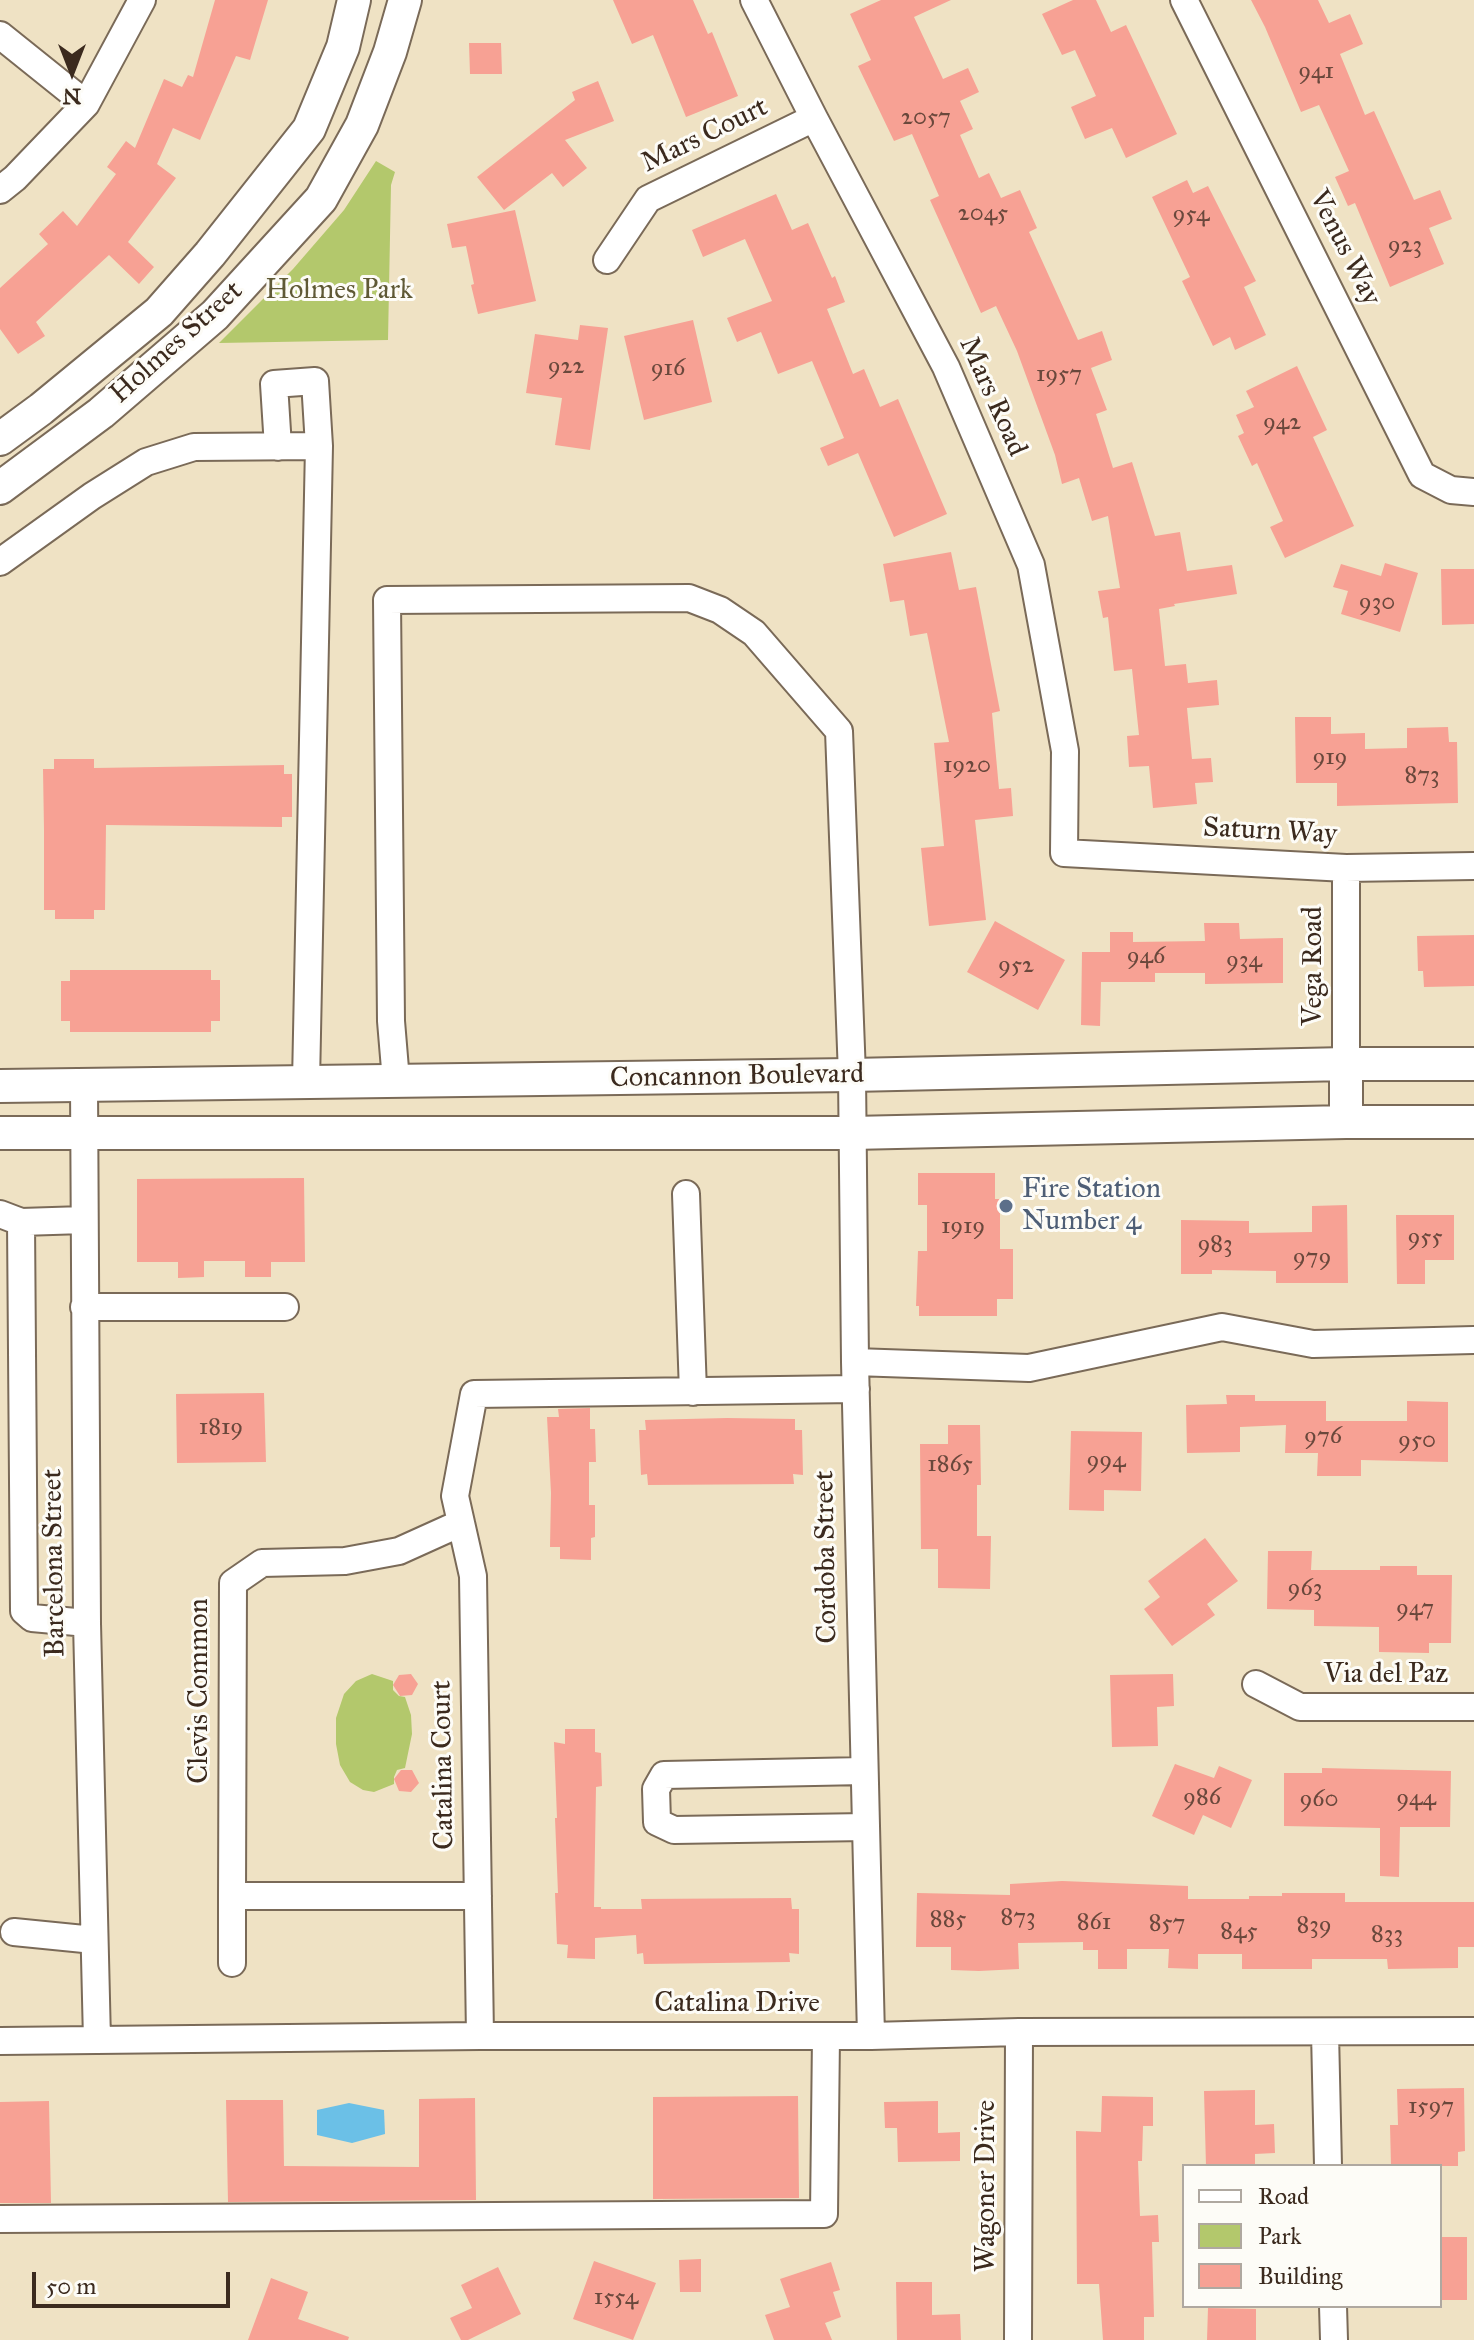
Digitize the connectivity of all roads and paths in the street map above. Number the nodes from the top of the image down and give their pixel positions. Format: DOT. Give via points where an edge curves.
graph roads {
  1 [pos="142,0"];
  2 [pos="354,0"];
  3 [pos="405,0"];
  4 [pos="754,0"];
  5 [pos="1184,0"];
  6 [pos="0,35"];
  7 [pos="86,104"];
  8 [pos="814,118"];
  9 [pos="0,190"];
  10 [pos="607,260"];
  11 [pos="0,439"];
  12 [pos="319,446"];
  13 [pos="278,447"];
  14 [pos="0,488"];
  15 [pos="1474,492"];
  16 [pos="0,562"];
  17 [pos="1064,853"];
  18 [pos="1474,866"];
  19 [pos="1346,868"];
  20 [pos="1346,1064"];
  21 [pos="1474,1064"];
  22 [pos="852,1075"];
  23 [pos="396,1081"];
  24 [pos="306,1082"];
  25 [pos="84,1085"];
  26 [pos="0,1086"];
  27 [pos="1346,1122"];
  28 [pos="1474,1122"];
  29 [pos="83,1132"];
  30 [pos="0,1133"];
  31 [pos="852,1133"];
  32 [pos="686,1194"];
  33 [pos="10,1218"];
  34 [pos="84,1220"];
  35 [pos="84,1307"];
  36 [pos="285,1307"];
  37 [pos="1474,1340"];
  38 [pos="855,1362"];
  39 [pos="856,1389"];
  40 [pos="693,1392"];
  41 [pos="461,1523"];
  42 [pos="87,1623"];
  43 [pos="1256,1684"];
  44 [pos="1474,1707"];
  45 [pos="864,1771"];
  46 [pos="866,1827"];
  47 [pos="232,1896"];
  48 [pos="478,1896"];
  49 [pos="14,1932"];
  50 [pos="94,1940"];
  51 [pos="232,1963"];
  52 [pos="1474,2031"];
  53 [pos="1019,2032"];
  54 [pos="1325,2032"];
  55 [pos="480,2036"];
  56 [pos="826,2036"];
  57 [pos="871,2036"];
  58 [pos="97,2040"];
  59 [pos="0,2041"];
  60 [pos="1328,2164"];
  61 [pos="0,2219"];
  62 [pos="1333,2308"];
  63 [pos="1018,2340"];
  64 [pos="1334,2340"];
  1 -- 7 [label="street"];
  2 -- 11 [label="main road, Holmes Street" via="343,47 309,129 210,254 159,312"];
  3 -- 14 [label="main road, Holmes Street" via="362,125 321,199 215,315 101,413"];
  4 -- 8 [label="street, Mars Road"];
  5 -- 15 [label="street, Venus Way" via="1422,475 1451,490"];
  6 -- 7 [label="street"];
  7 -- 9 [label="street"];
  8 -- 10 [label="street, Mars Court" via="648,199"];
  8 -- 17 [label="street, Mars Road" via="946,367 1031,565 1065,751"];
  12 -- 13 [label="street"];
  12 -- 13 [label="street" via="315,381 274,384"];
  12 -- 24 [label="street"];
  13 -- 16 [label="street" via="194,447 146,462"];
  17 -- 19 [label="street, Saturn Way"];
  18 -- 19 [label="street, Saturn Way"];
  19 -- 20 [label="street, Vega Road"];
  20 -- 21 [label="main road, Concannon Boulevard"];
  20 -- 22 [label="main road, Concannon Boulevard"];
  20 -- 27 [label="main road"];
  22 -- 23 [label="main road, Concannon Boulevard"];
  22 -- 23 [label="street, Cordoba Street" via="839,731 754,633 720,610 689,598 387,600"];
  22 -- 31 [label="street, Cordoba Street"];
  23 -- 24 [label="main road, Concannon Boulevard"];
  24 -- 25 [label="main road, Concannon Boulevard"];
  25 -- 26 [label="main road, Concannon Boulevard"];
  25 -- 29 [label="street, Barcelona Street"];
  27 -- 28 [label="main road, Concannon Boulevard"];
  27 -- 31 [label="main road, Concannon Boulevard"];
  29 -- 30 [label="main road, Concannon Boulevard"];
  29 -- 31 [label="main road, Concannon Boulevard"];
  29 -- 34 [label="street, Barcelona Street"];
  31 -- 38 [label="street, Cordoba Street"];
  32 -- 40 [label="street"];
  33 -- 34 [label="street"];
  33 -- 42 [label="street" via="24,1611 32,1618"];
  34 -- 35 [label="street, Barcelona Street"];
  35 -- 36 [label="street"];
  35 -- 42 [label="street, Barcelona Street"];
  37 -- 38 [label="street" via="1313,1344 1222,1327 1029,1368"];
  38 -- 39 [label="street, Cordoba Street"];
  39 -- 40 [label="street"];
  39 -- 45 [label="street, Cordoba Street"];
  40 -- 41 [label="street, Catalina Court" via="474,1394 455,1496"];
  41 -- 47 [label="street, Clevis Common" via="399,1551 345,1561 262,1563 233,1583"];
  41 -- 48 [label="street, Catalina Court" via="473,1576"];
  42 -- 50 [label="street, Barcelona Street"];
  43 -- 44 [label="street, Via del Paz" via="1300,1707"];
  45 -- 46 [label="street, Cordoba Street"];
  45 -- 46 [label="street" via="664,1775 656,1789 657,1822 674,1830"];
  46 -- 57 [label="street, Cordoba Street"];
  47 -- 48 [label="street"];
  47 -- 51 [label="street, Clevis Common"];
  48 -- 55 [label="street, Catalina Court"];
  49 -- 50 [label="street"];
  50 -- 58 [label="street, Barcelona Street"];
  52 -- 54 [label="street, Catalina Drive"];
  53 -- 54 [label="street, Catalina Drive"];
  53 -- 57 [label="street, Catalina Drive"];
  53 -- 63 [label="street, Wagoner Drive"];
  54 -- 60 [label="street"];
  55 -- 56 [label="street, Catalina Drive"];
  55 -- 58 [label="street, Catalina Drive"];
  56 -- 57 [label="street, Catalina Drive"];
  56 -- 61 [label="street" via="824,2214"];
  58 -- 59 [label="street, Catalina Drive"];
  62 -- 64 [label="street"];
}
